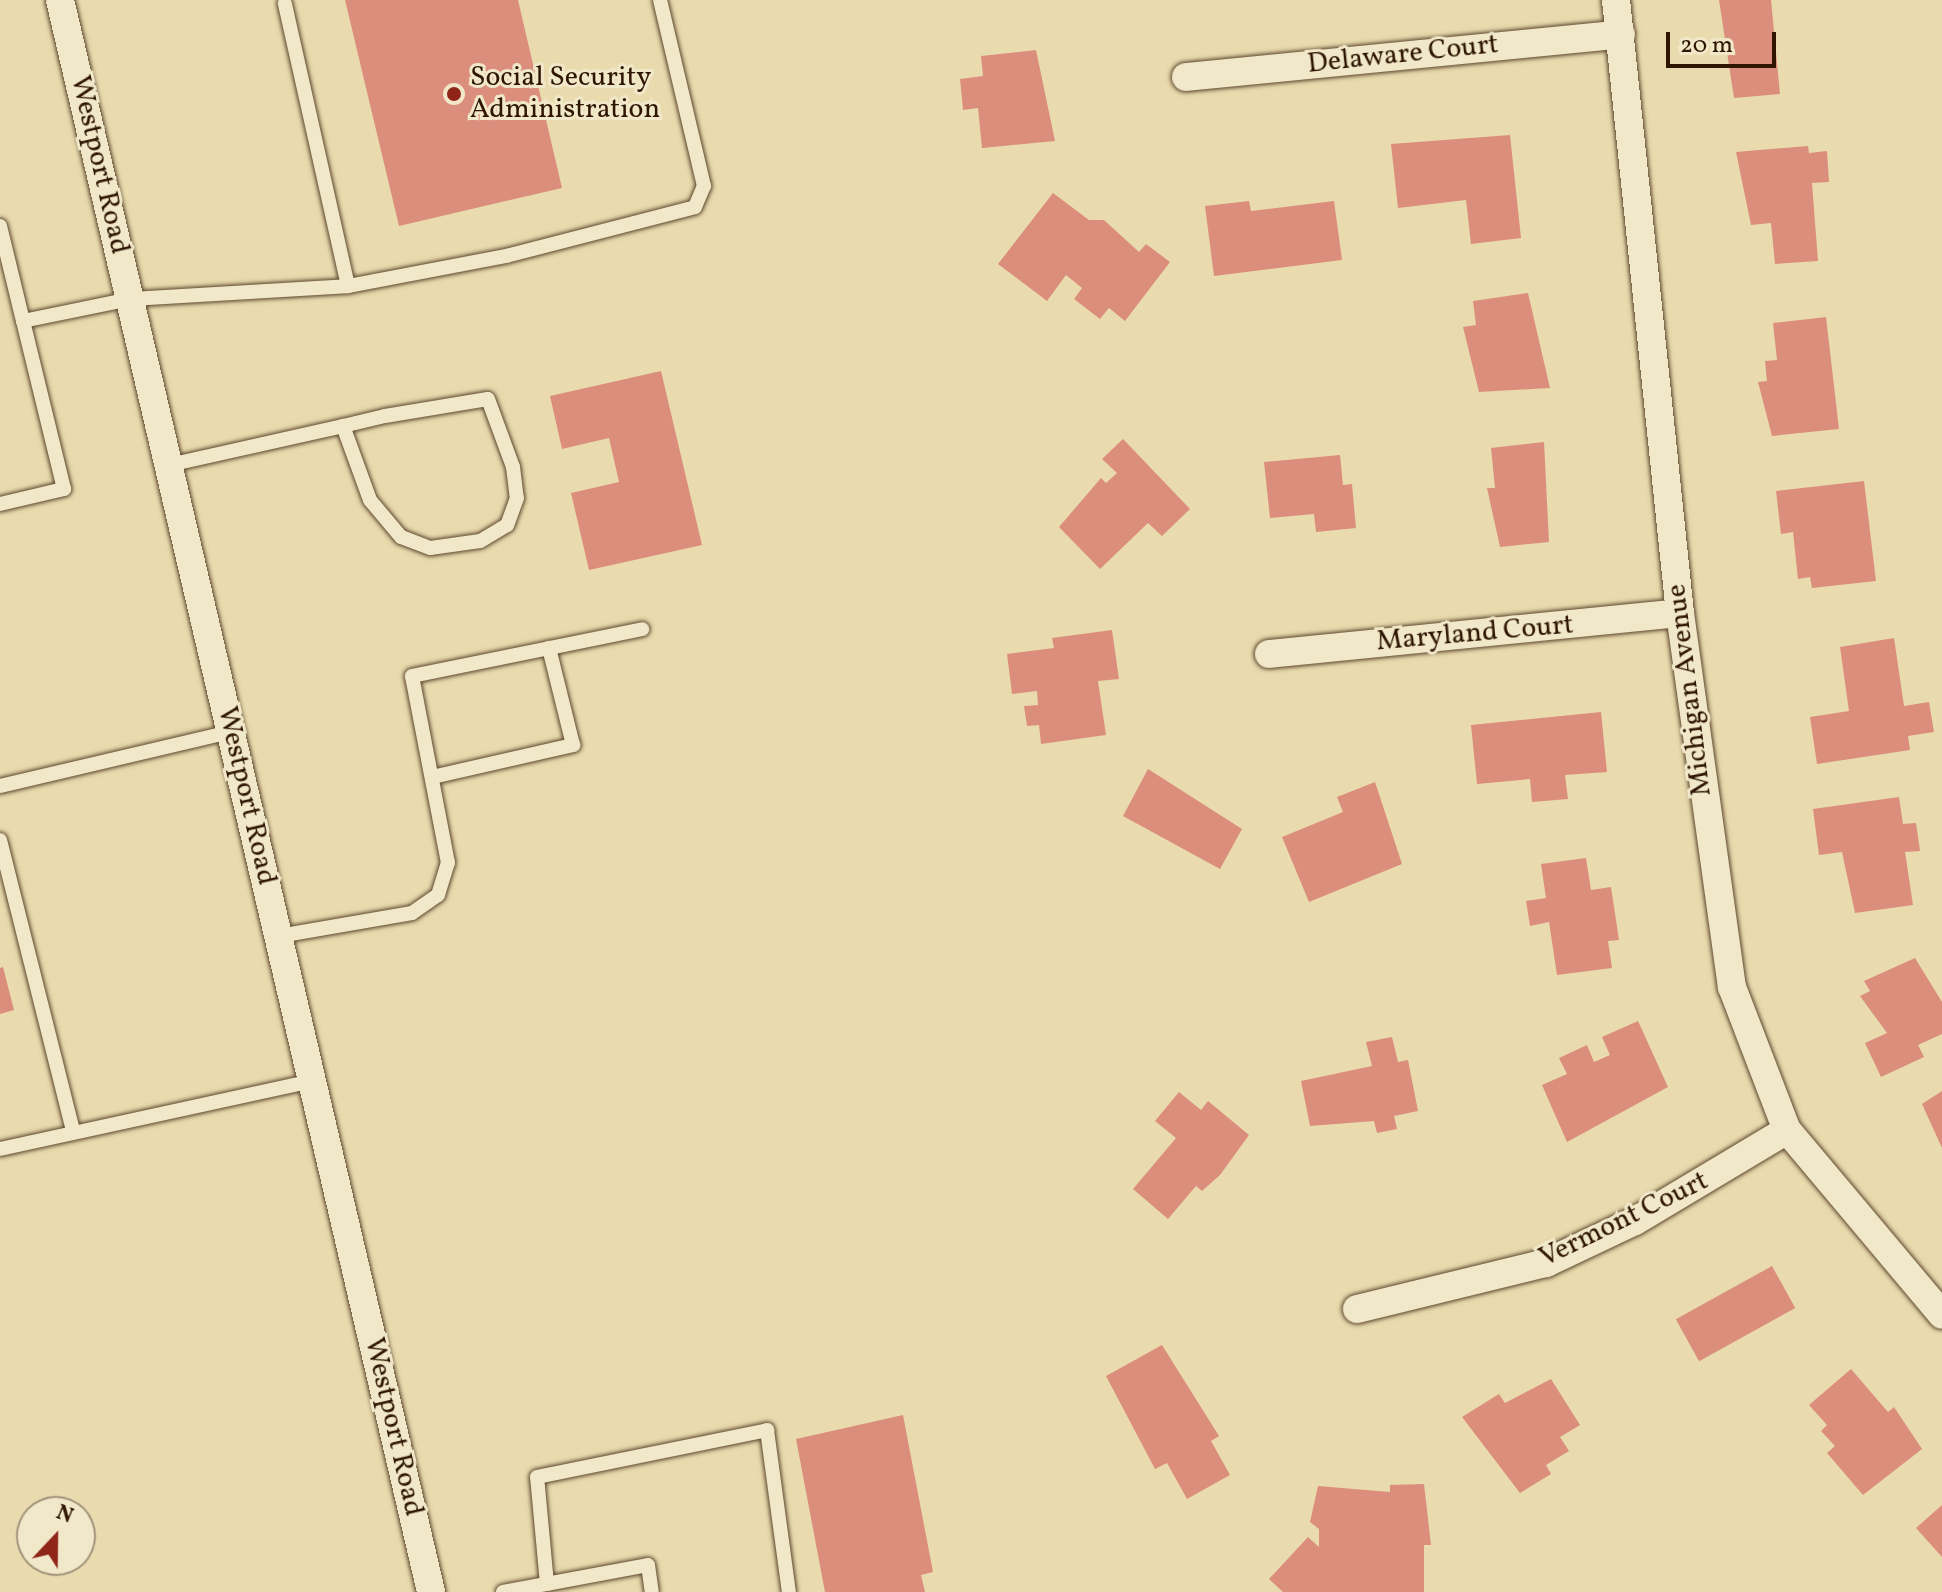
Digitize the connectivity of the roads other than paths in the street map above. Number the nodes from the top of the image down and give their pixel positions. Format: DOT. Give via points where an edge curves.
graph roads {
  1 [pos="60,0"];
  2 [pos="660,0"];
  3 [pos="1616,0"];
  4 [pos="285,3"];
  5 [pos="1621,34"];
  6 [pos="1186,77"];
  7 [pos="0,226"];
  8 [pos="348,286"];
  9 [pos="130,299"];
  10 [pos="23,321"];
  11 [pos="343,426"];
  12 [pos="169,465"];
  13 [pos="0,504"];
  14 [pos="1680,613"];
  15 [pos="642,629"];
  16 [pos="549,648"];
  17 [pos="1269,654"];
  18 [pos="231,732"];
  19 [pos="432,777"];
  20 [pos="0,786"];
  21 [pos="0,840"];
  22 [pos="279,936"];
  23 [pos="312,1081"];
  24 [pos="1787,1130"];
  25 [pos="73,1131"];
  26 [pos="0,1149"];
  27 [pos="1357,1309"];
  28 [pos="1942,1315"];
  29 [pos="547,1584"];
  30 [pos="431,1592"];
  31 [pos="503,1592"];
  32 [pos="652,1592"];
  33 [pos="789,1592"];
  1 -- 9 [label="street, Westport Road"];
  2 -- 8 [label="lane" via="704,186 695,207 506,256"];
  3 -- 5 [label="street, Michigan Avenue"];
  4 -- 8 [label="lane"];
  5 -- 6 [label="street, Delaware Court"];
  5 -- 14 [label="street, Michigan Avenue"];
  7 -- 10 [label="lane"];
  8 -- 9 [label="lane"];
  9 -- 10 [label="lane"];
  9 -- 12 [label="street, Westport Road"];
  10 -- 13 [label="lane" via="64,489"];
  11 -- 11 [label="lane" via="488,399 513,467 517,498 507,525 480,541 430,548 401,537 370,500"];
  11 -- 12 [label="lane"];
  12 -- 18 [label="street, Westport Road"];
  14 -- 17 [label="street, Maryland Court"];
  14 -- 24 [label="street, Michigan Avenue" via="1732,987"];
  15 -- 16 [label="lane"];
  16 -- 19 [label="lane" via="412,676"];
  16 -- 19 [label="lane" via="573,745"];
  18 -- 20 [label="lane"];
  18 -- 22 [label="street, Westport Road"];
  19 -- 22 [label="lane" via="448,863 438,895 412,913"];
  21 -- 25 [label="lane"];
  22 -- 23 [label="street, Westport Road"];
  23 -- 25 [label="lane"];
  23 -- 30 [label="street, Westport Road"];
  24 -- 27 [label="street, Vermont Court" via="1635,1221 1546,1263"];
  24 -- 28 [label="street, Michigan Avenue"];
  25 -- 26 [label="lane"];
  29 -- 31 [label="lane"];
  29 -- 32 [label="lane" via="648,1565"];
  29 -- 33 [label="lane" via="537,1477 767,1430"];
}
